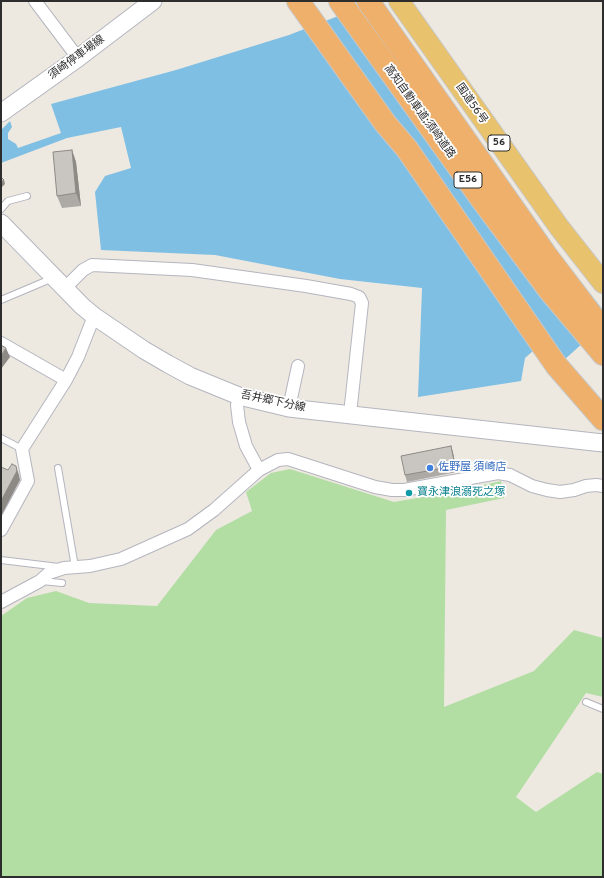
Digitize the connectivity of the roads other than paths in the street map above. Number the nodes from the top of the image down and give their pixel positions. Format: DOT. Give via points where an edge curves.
graph roads {
  1 [pos="35,1"];
  2 [pos="153,1"];
  3 [pos="340,1"];
  4 [pos="368,1"];
  5 [pos="399,1"];
  6 [pos="301,6"];
  7 [pos="78,58"];
  8 [pos="1,113"];
  9 [pos="27,196"];
  10 [pos="1,209"];
  11 [pos="3,227"];
  12 [pos="59,283"];
  13 [pos="603,283"];
  14 [pos="1,300"];
  15 [pos="94,316"];
  16 [pos="603,330"];
  17 [pos="1,343"];
  18 [pos="603,354"];
  19 [pos="298,366"];
  20 [pos="66,380"];
  21 [pos="239,396"];
  22 [pos="289,408"];
  23 [pos="350,414"];
  24 [pos="603,419"];
  25 [pos="1,438"];
  26 [pos="603,443"];
  27 [pos="22,449"];
  28 [pos="58,468"];
  29 [pos="259,470"];
  30 [pos="603,486"];
  31 [pos="1,530"];
  32 [pos="1,560"];
  33 [pos="69,567"];
  34 [pos="40,581"];
  35 [pos="62,583"];
  36 [pos="1,602"];
  37 [pos="586,702"];
  38 [pos="603,709"];
  1 -- 7 [label="street"];
  2 -- 7 [label="main road, 須崎停車場線"];
  3 -- 18 [label="highway, 高知自動車道;須崎道路 / E56" via="550,291"];
  4 -- 16 [label="highway" via="546,254"];
  5 -- 13 [label="highway, 国道56号 / 56" via="558,227"];
  6 -- 24 [label="highway" via="407,148 556,365"];
  7 -- 8 [label="main road, 須崎停車場線"];
  9 -- 10 [label="lane" via="8,201"];
  11 -- 12 [label="main road, 吾井郷下分線"];
  12 -- 14 [label="lane"];
  12 -- 15 [label="main road, 吾井郷下分線"];
  12 -- 23 [label="street" via="92,265 192,270 306,286 359,297 362,302"];
  15 -- 20 [label="street"];
  15 -- 21 [label="main road, 吾井郷下分線" via="168,364"];
  17 -- 20 [label="street"];
  19 -- 22 [label="street"];
  20 -- 27 [label="street"];
  21 -- 22 [label="main road, 吾井郷下分線"];
  21 -- 29 [label="street" via="238,422 246,446"];
  22 -- 23 [label="main road, 吾井郷下分線"];
  23 -- 26 [label="main road, 吾井郷下分線"];
  25 -- 27 [label="lane"];
  27 -- 31 [label="street" via="28,481"];
  28 -- 33 [label="lane"];
  29 -- 30 [label="street" via="278,460 288,459 392,490 498,473 510,475 532,486 560,492 586,486"];
  29 -- 33 [label="street" via="214,510 188,529 122,562"];
  32 -- 33 [label="lane"];
  33 -- 34 [label="street" via="49,573"];
  34 -- 35 [label="lane"];
  34 -- 36 [label="street"];
  37 -- 38 [label="lane"];
}
